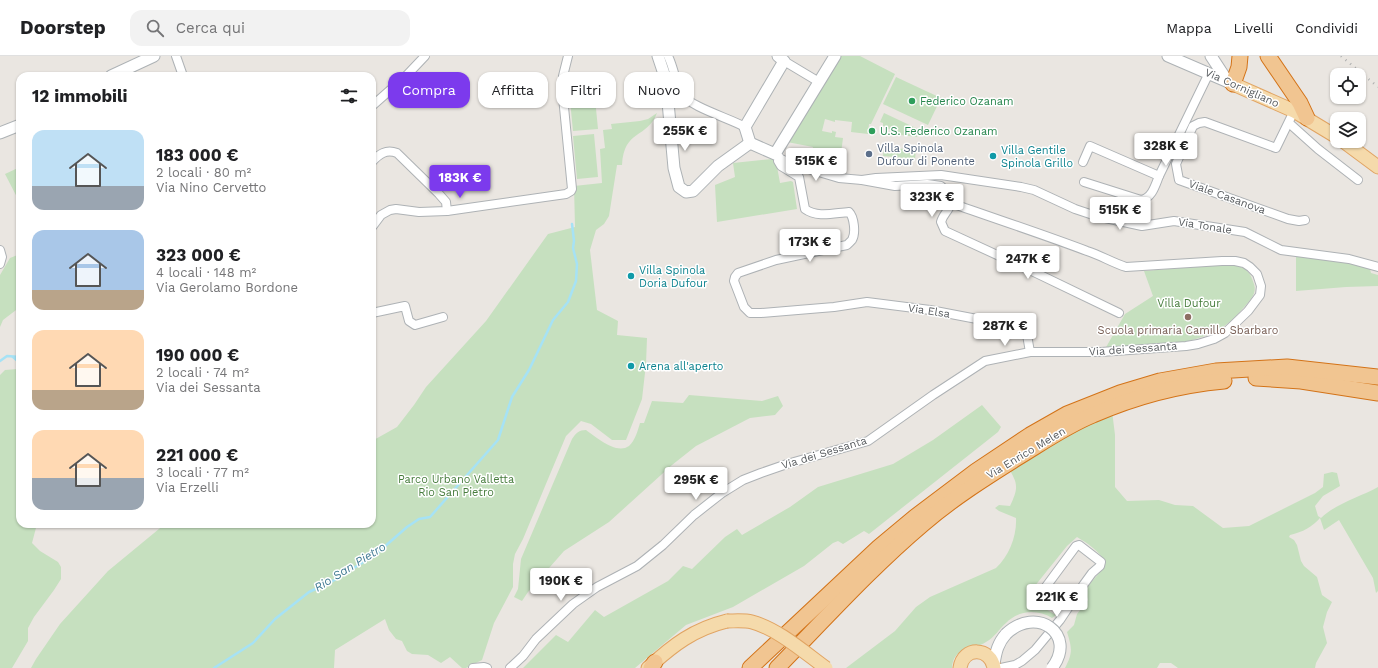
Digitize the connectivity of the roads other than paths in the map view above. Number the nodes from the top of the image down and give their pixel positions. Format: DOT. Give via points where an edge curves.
graph roads {
  1 [pos="154,56"];
  2 [pos="176,56"];
  3 [pos="425,56"];
  4 [pos="568,56"];
  5 [pos="658,56"];
  6 [pos="668,56"];
  7 [pos="835,56"];
  8 [pos="1168,56"];
  9 [pos="1194,56"];
  10 [pos="1211,56"];
  11 [pos="1240,56"];
  12 [pos="1268,56"];
  13 [pos="781,58"];
  14 [pos="1198,68"];
  15 [pos="120,72"];
  16 [pos="182,72"];
  17 [pos="1208,73"];
  18 [pos="819,82"];
  19 [pos="1231,83"];
  20 [pos="376,102"];
  21 [pos="1297,117"];
  22 [pos="16,127"];
  23 [pos="744,127"];
  24 [pos="0,133"];
  25 [pos="1330,133"];
  26 [pos="750,143"];
  27 [pos="1352,148"];
  28 [pos="777,156"];
  29 [pos="376,158"];
  30 [pos="1083,162"];
  31 [pos="1378,167"];
  32 [pos="1159,176"];
  33 [pos="862,180"];
  34 [pos="1358,180"];
  35 [pos="1084,182"];
  36 [pos="951,203"];
  37 [pos="447,211"];
  38 [pos="1305,220"];
  39 [pos="376,222"];
  40 [pos="0,250"];
  41 [pos="0,264"];
  42 [pos="1378,267"];
  43 [pos="376,312"];
  44 [pos="1118,313"];
  45 [pos="443,317"];
  46 [pos="1030,352"];
  47 [pos="1234,370"];
  48 [pos="1378,377"];
  49 [pos="1378,392"];
  50 [pos="1050,599"];
  51 [pos="1003,638"];
  52 [pos="976,652"];
  53 [pos="651,666"];
  54 [pos="486,667"];
  55 [pos="996,667"];
  56 [pos="473,668"];
  57 [pos="510,668"];
  58 [pos="750,668"];
  59 [pos="777,668"];
  60 [pos="826,668"];
  61 [pos="960,668"];
  62 [pos="1052,668"];
  1 -- 15 [label="street"];
  2 -- 16 [label="street"];
  3 -- 20 [label="street"];
  4 -- 37 [label="street" via="563,76 563,97 571,191 517,202"];
  5 -- 26 [label="street" via="666,80 678,187 686,192 693,191 718,166"];
  6 -- 23 [label="street" via="683,96 702,108"];
  7 -- 18 [label="street"];
  8 -- 14 [label="street, Via Cornigliano"];
  9 -- 14 [label="street"];
  10 -- 19 [label="street"];
  11 -- 19 [label="highway" via="1240,67"];
  12 -- 21 [label="highway" via="1300,103"];
  13 -- 18 [label="street"];
  13 -- 23 [label="street"];
  14 -- 17 [label="street, Via Cornigliano"];
  17 -- 19 [label="street, Via Cornigliano"];
  17 -- 32 [label="street"];
  18 -- 28 [label="street"];
  19 -- 21 [label="main road, Via Cornigliano"];
  21 -- 25 [label="main road, Via Cornigliano"];
  21 -- 34 [label="street" via="1318,149"];
  21 -- 38 [label="street, Viale Casanova" via="1276,148 1204,122 1196,124 1176,164 1178,180 1288,219"];
  22 -- 24 [label="street"];
  23 -- 26 [label="street"];
  26 -- 28 [label="street"];
  27 -- 31 [label="main road"];
  28 -- 33 [label="street, Via Tonale" via="795,165 839,178"];
  28 -- 46 [label="street, Via Elsa" via="781,166 800,177 805,210 818,215 849,212 854,235 848,245 776,260 738,273 734,281 744,307 750,313 867,302 930,310 1003,324 1027,335"];
  29 -- 37 [label="street" via="389,151 397,153 446,202"];
  30 -- 32 [label="street" via="1090,146"];
  32 -- 35 [label="street" via="1146,200"];
  33 -- 36 [label="street" via="895,186 941,186"];
  33 -- 42 [label="street, Via Tonale" via="941,176 1021,186 1075,210 1142,226 1174,221 1245,232 1281,250 1350,259"];
  36 -- 44 [label="street" via="941,222 945,231"];
  36 -- 46 [label="street, Via dei Sessanta" via="1089,251 1126,267 1235,261 1250,267 1260,280 1260,295 1248,311 1214,339 1198,344 1102,352"];
  37 -- 39 [label="street" via="418,212 396,209 381,215"];
  40 -- 41 [label="street"];
  43 -- 45 [label="street" via="406,306 410,321 415,325"];
  46 -- 57 [label="street, Via dei Sessanta" via="985,361 868,441 787,464 743,480 694,515 637,566 573,604"];
  47 -- 48 [label="highway" via="1287,367"];
  47 -- 49 [label="highway"];
  47 -- 58 [label="highway, Via Enrico Melen" via="1198,374 1120,393 1067,414 1030,435 915,516"];
  49 -- 59 [label="highway, Via Enrico Melen" via="1283,379 1252,378 1211,382 1151,394 1072,425 984,479 924,523 865,577"];
  50 -- 55 [label="street" via="1042,592 1076,546 1079,545 1101,562 1035,650 1022,661"];
  51 -- 52 [label="street" via="990,647"];
  51 -- 55 [label="street" via="996,649"];
  51 -- 62 [label="street, bridge" via="1016,626 1025,622 1040,622 1049,626 1058,638 1060,646 1059,656"];
  52 -- 55 [label="main road" via="987,654"];
  52 -- 61 [label="main road" via="965,656"];
  53 -- 60 [label="main road, bridge" via="668,650 695,632 727,621 751,622 763,626"];
  54 -- 56 [label="street"];
}
